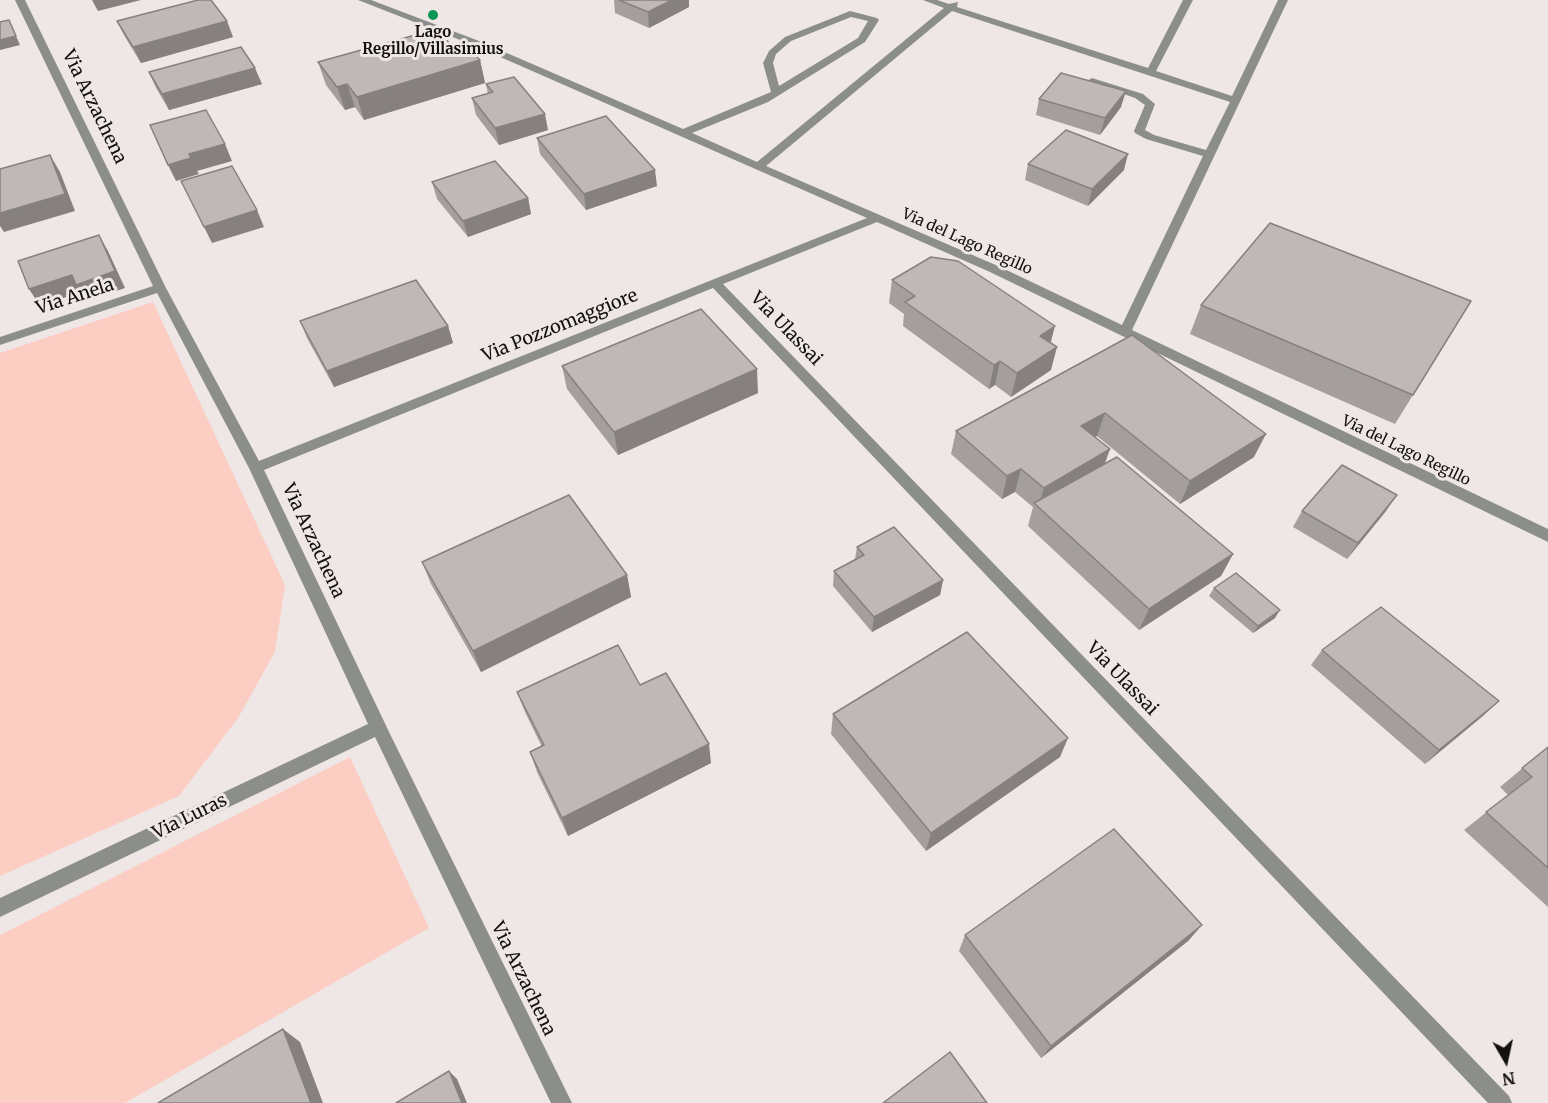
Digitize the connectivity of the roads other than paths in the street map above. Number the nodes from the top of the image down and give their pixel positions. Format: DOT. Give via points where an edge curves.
graph roads {
  1 [pos="20,0"];
  2 [pos="363,0"];
  3 [pos="928,0"];
  4 [pos="960,0"];
  5 [pos="1188,0"];
  6 [pos="1283,0"];
  7 [pos="951,8"];
  8 [pos="1150,73"];
  9 [pos="1092,81"];
  10 [pos="776,93"];
  11 [pos="1235,100"];
  12 [pos="683,133"];
  13 [pos="1209,154"];
  14 [pos="759,166"];
  15 [pos="877,218"];
  16 [pos="715,283"];
  17 [pos="160,288"];
  18 [pos="1125,332"];
  19 [pos="0,341"];
  20 [pos="256,468"];
  21 [pos="1548,536"];
  22 [pos="379,727"];
  23 [pos="0,908"];
  24 [pos="562,1103"];
  25 [pos="1502,1103"];
  1 -- 17 [label="street, Via Arzachena"];
  2 -- 12 [label="street, Via del Lago Regillo" via="441,28"];
  3 -- 7 [label="street"];
  4 -- 7 [label="street"];
  5 -- 8 [label="street"];
  6 -- 11 [label="street"];
  7 -- 8 [label="street"];
  7 -- 14 [label="street"];
  8 -- 11 [label="street"];
  9 -- 13 [label="street" via="1139,96 1150,104 1139,131 1150,138"];
  10 -- 10 [label="street" via="862,40 874,20 850,14 788,39 772,53 768,63"];
  10 -- 12 [label="street"];
  11 -- 13 [label="street"];
  12 -- 14 [label="street, Via del Lago Regillo"];
  13 -- 18 [label="street"];
  14 -- 15 [label="street, Via del Lago Regillo"];
  15 -- 16 [label="street, Via Pozzomaggiore"];
  15 -- 18 [label="street, Via del Lago Regillo"];
  16 -- 20 [label="street, Via Pozzomaggiore"];
  16 -- 25 [label="street, Via Ulassai"];
  17 -- 19 [label="street, Via Anela"];
  17 -- 20 [label="street, Via Arzachena"];
  18 -- 21 [label="street, Via del Lago Regillo"];
  20 -- 22 [label="street, Via Arzachena"];
  22 -- 23 [label="street, Via Luras"];
  22 -- 24 [label="street, Via Arzachena"];
}
